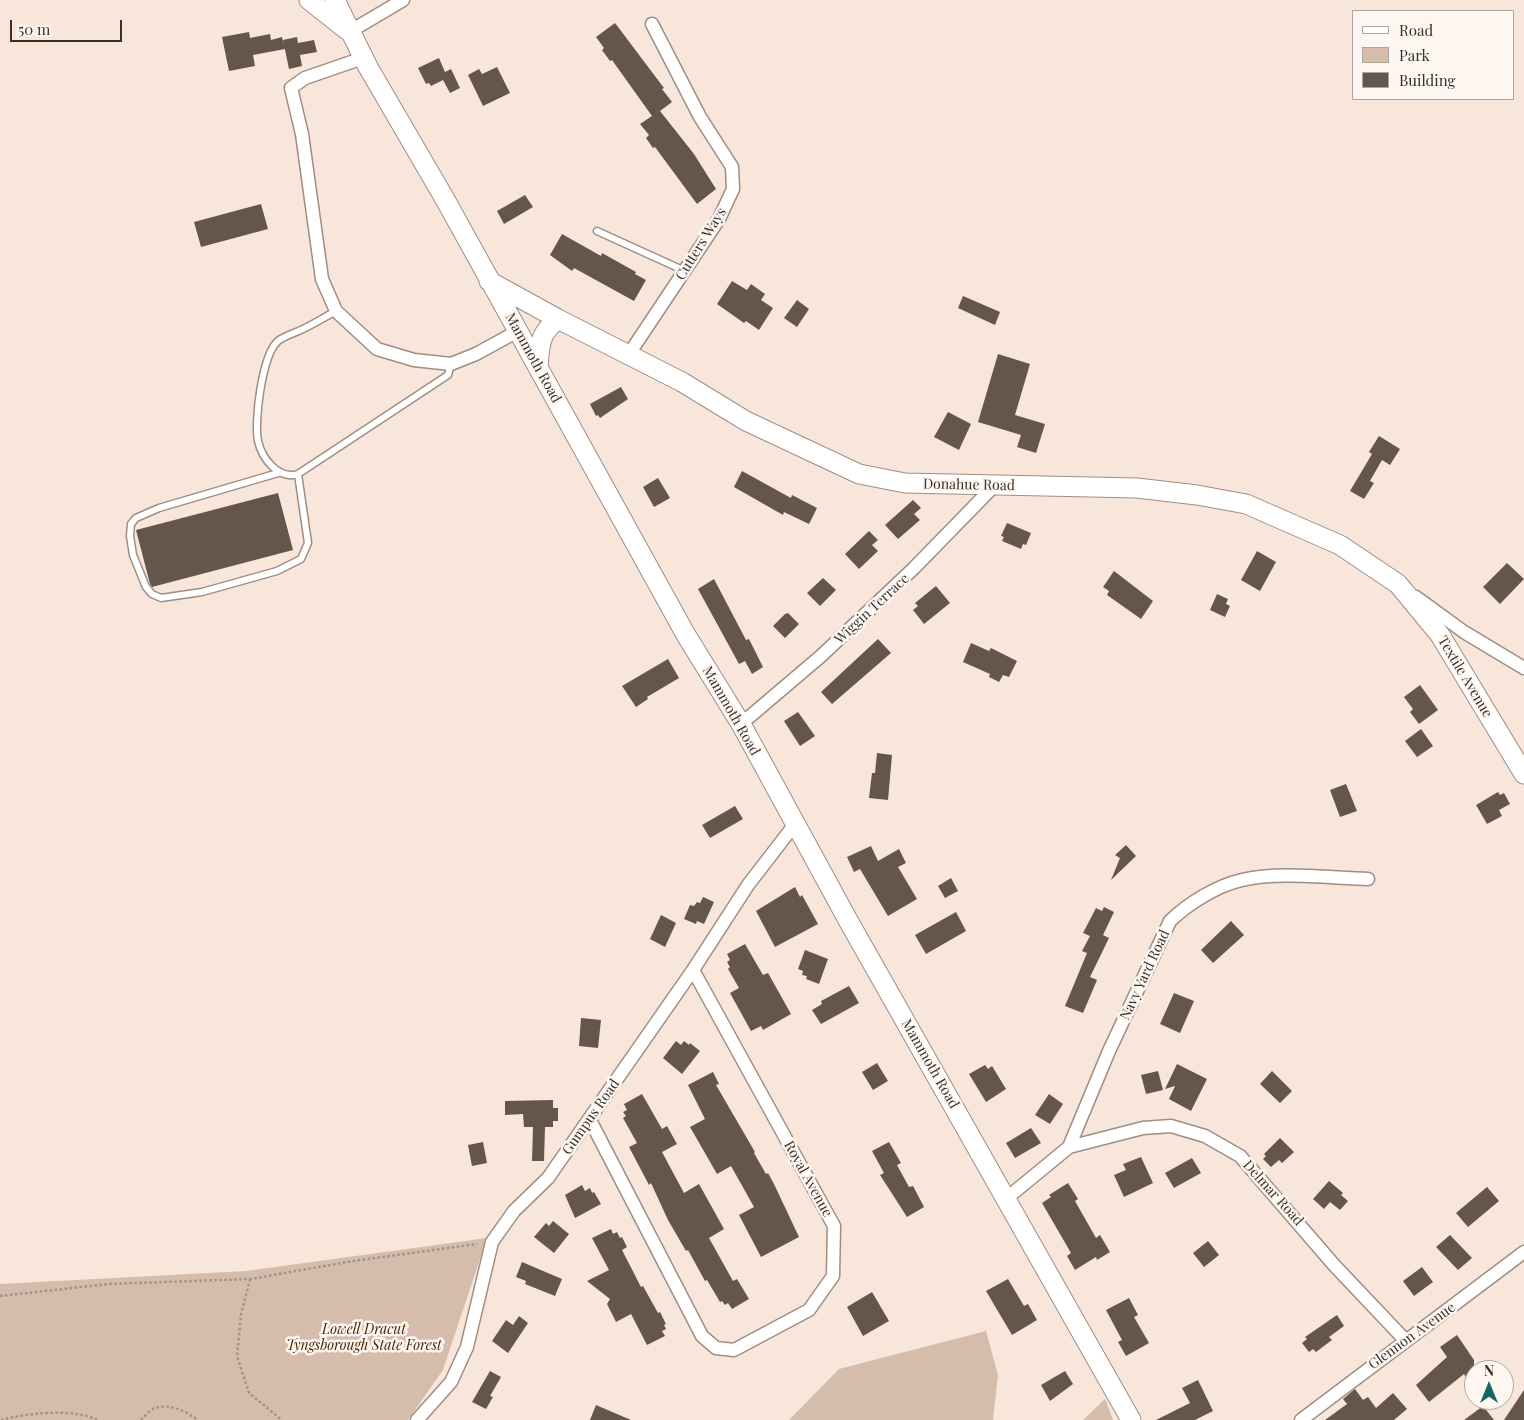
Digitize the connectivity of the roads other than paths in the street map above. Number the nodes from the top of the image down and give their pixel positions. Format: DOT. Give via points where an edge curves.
graph roads {
  1 [pos="309,0"];
  2 [pos="335,0"];
  3 [pos="403,0"];
  4 [pos="652,24"];
  5 [pos="349,32"];
  6 [pos="363,58"];
  7 [pos="597,231"];
  8 [pos="685,271"];
  9 [pos="489,281"];
  10 [pos="336,311"];
  11 [pos="558,319"];
  12 [pos="518,331"];
  13 [pos="629,354"];
  14 [pos="451,364"];
  15 [pos="538,367"];
  16 [pos="278,472"];
  17 [pos="298,474"];
  18 [pos="995,485"];
  19 [pos="1398,584"];
  20 [pos="1524,668"];
  21 [pos="741,724"];
  22 [pos="1524,774"];
  23 [pos="795,824"];
  24 [pos="1368,879"];
  25 [pos="693,970"];
  26 [pos="590,1120"];
  27 [pos="1069,1147"];
  28 [pos="1007,1198"];
  29 [pos="1524,1252"];
  30 [pos="1406,1341"];
  31 [pos="417,1420"];
  32 [pos="1131,1420"];
  33 [pos="1300,1420"];
  1 -- 5 [label="main road"];
  2 -- 5 [label="main road, Mammoth Road"];
  3 -- 5 [label="street"];
  4 -- 8 [label="street, Cutters Ways" via="700,117 732,167 733,189 719,219"];
  5 -- 6 [label="main road, Mammoth Road"];
  6 -- 9 [label="main road, Mammoth Road"];
  6 -- 10 [label="street" via="305,78 291,88 302,134 322,279"];
  7 -- 8 [label="lane"];
  8 -- 13 [label="street, Cutters Ways"];
  9 -- 11 [label="main road, Donahue Road"];
  9 -- 12 [label="main road, Mammoth Road"];
  10 -- 14 [label="street" via="377,349 414,360"];
  10 -- 16 [label="lane" via="278,341 266,364 260,387 258,443"];
  11 -- 13 [label="main road, Donahue Road"];
  11 -- 15 [label="main road" via="544,332"];
  12 -- 14 [label="street"];
  12 -- 15 [label="main road, Mammoth Road"];
  13 -- 18 [label="main road, Donahue Road" via="746,421 858,474 905,483"];
  14 -- 17 [label="lane" via="448,375"];
  15 -- 21 [label="main road, Mammoth Road" via="686,635"];
  16 -- 17 [label="lane" via="290,476"];
  16 -- 17 [label="lane" via="136,518 131,524 130,536 138,570 152,594 161,598 181,597 277,571 301,559 308,543"];
  18 -- 19 [label="main road, Donahue Road" via="1137,488 1246,504 1340,544"];
  18 -- 21 [label="street, Wiggin Terrace" via="821,656"];
  19 -- 20 [label="street" via="1464,632"];
  19 -- 22 [label="main road, Textile Avenue" via="1440,635"];
  21 -- 23 [label="main road, Mammoth Road"];
  23 -- 25 [label="street, Gumpus Road" via="748,885"];
  23 -- 28 [label="main road, Mammoth Road"];
  24 -- 27 [label="street, Navy Yard Road" via="1242,879 1184,908 1170,921"];
  25 -- 26 [label="street, Gumpus Road"];
  25 -- 26 [label="street, Royal Avenue" via="834,1226 833,1276 809,1310 734,1350 716,1348 702,1336"];
  26 -- 31 [label="street, Gumpus Road" via="548,1178 514,1211 492,1242 467,1347 451,1382"];
  27 -- 28 [label="street, Navy Yard Road"];
  27 -- 30 [label="street, Delmar Road" via="1143,1128 1171,1126 1205,1136 1240,1156 1334,1265"];
  28 -- 32 [label="main road, Mammoth Road"];
  29 -- 30 [label="street, Glennon Avenue"];
  30 -- 33 [label="street, Glennon Avenue"];
}
